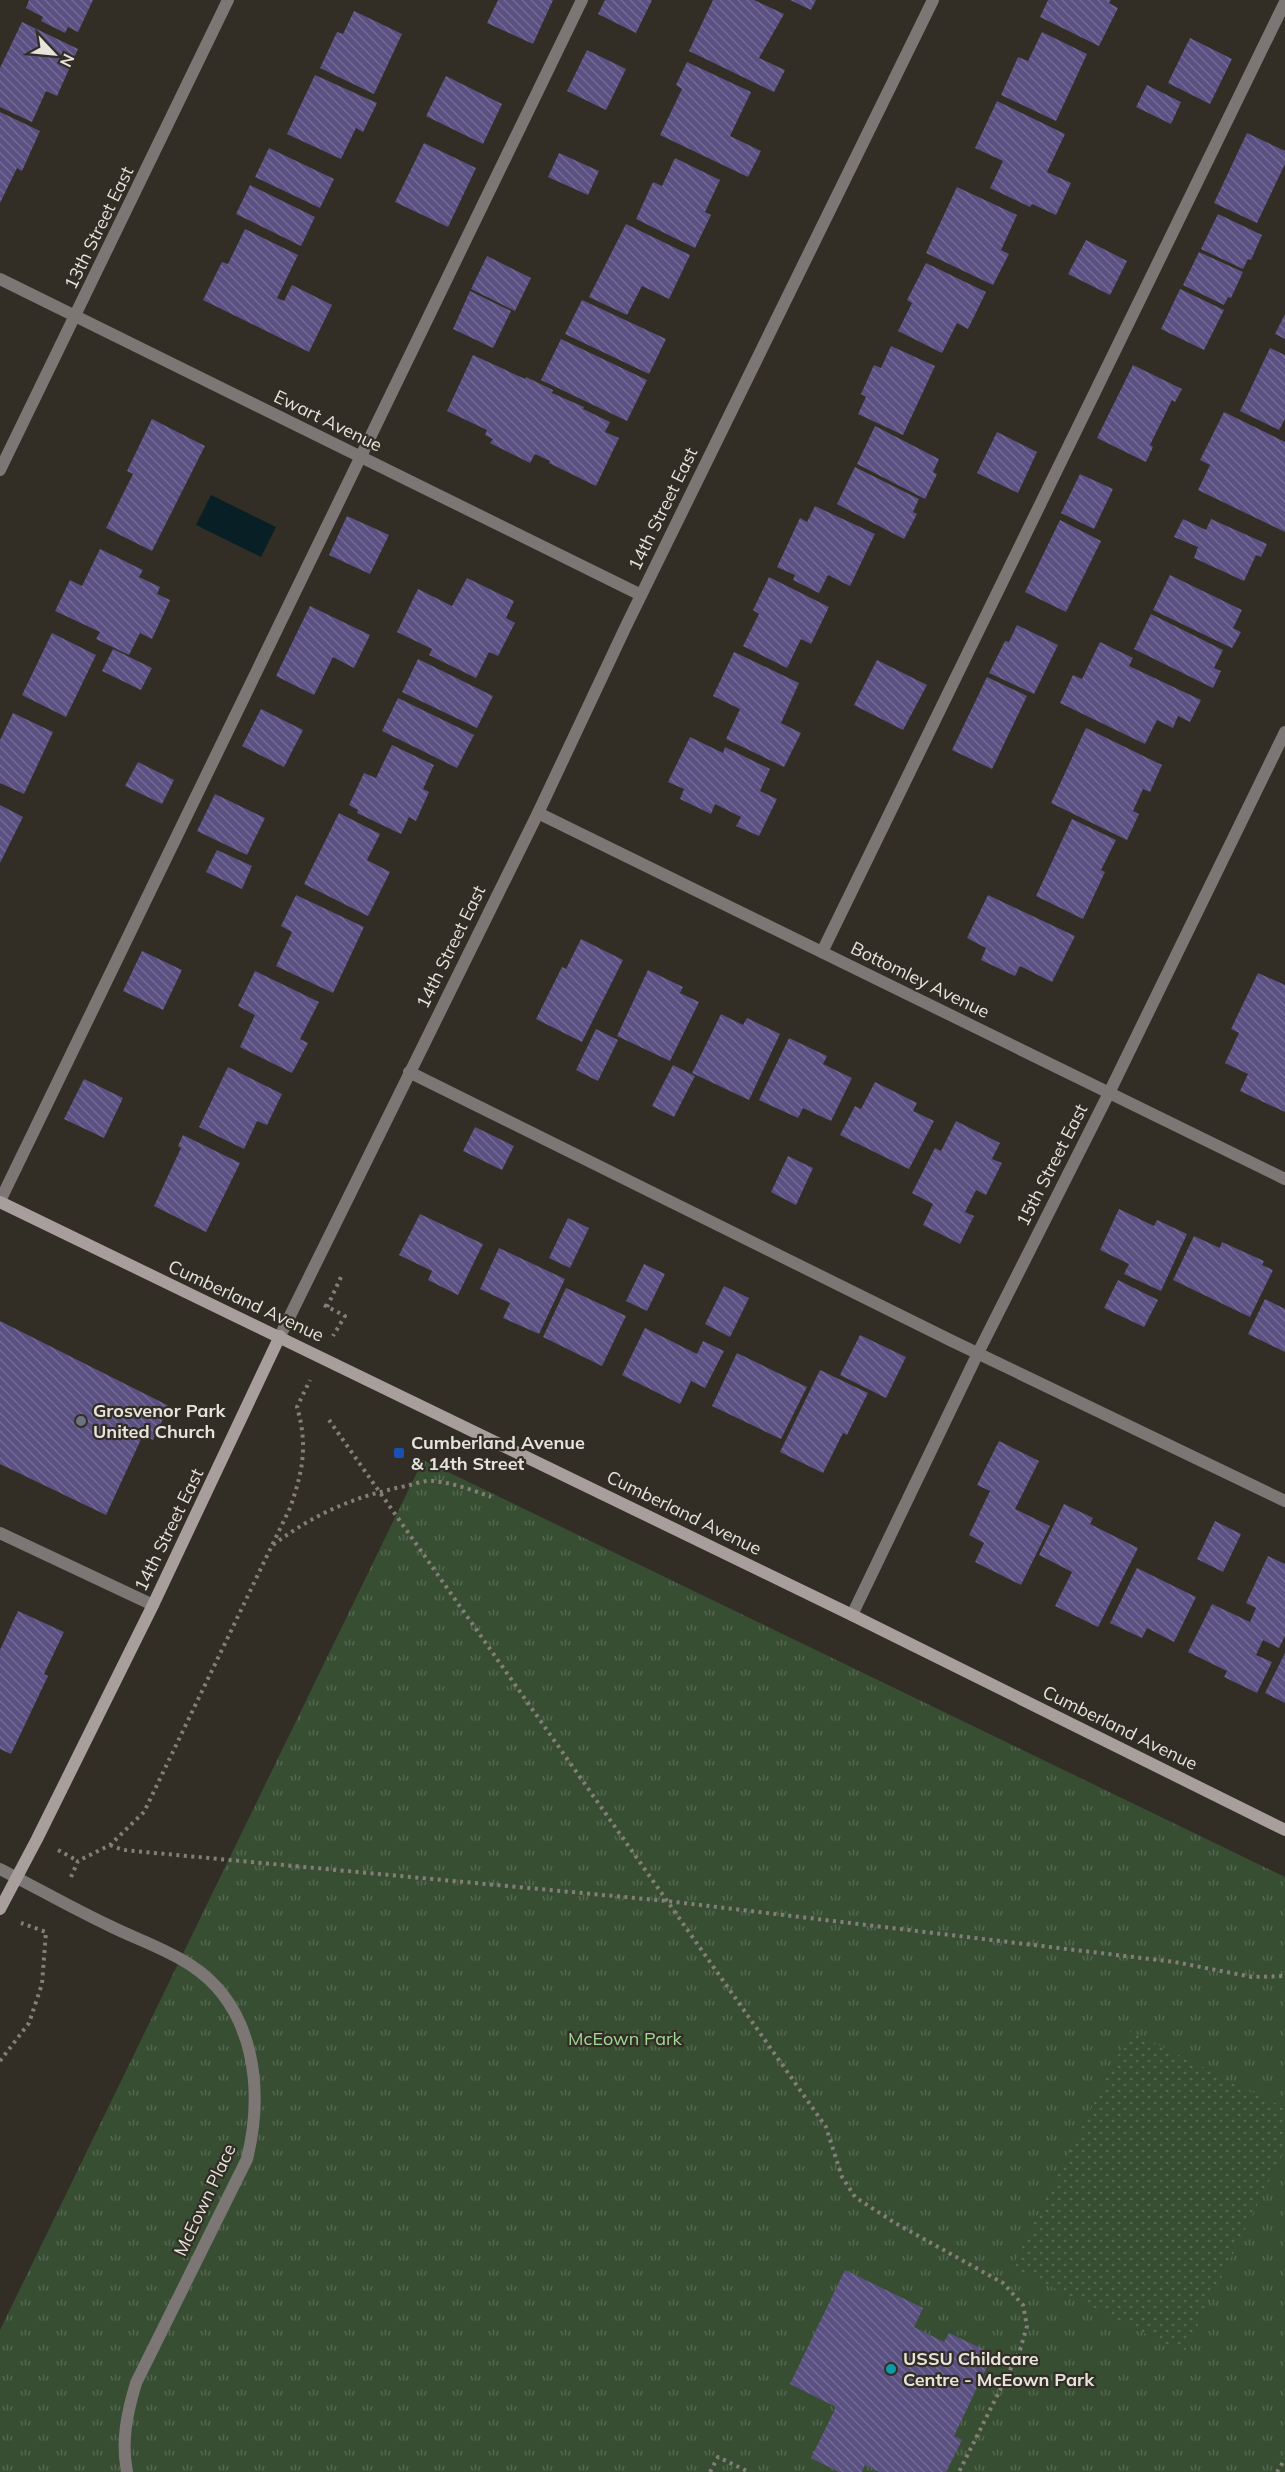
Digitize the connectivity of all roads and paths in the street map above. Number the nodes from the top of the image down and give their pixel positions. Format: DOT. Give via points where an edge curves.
graph roads {
  1 [pos="228,0"];
  2 [pos="582,0"];
  3 [pos="933,0"];
  4 [pos="1285,2"];
  5 [pos="0,279"];
  6 [pos="76,316"];
  7 [pos="360,457"];
  8 [pos="0,470"];
  9 [pos="641,595"];
  10 [pos="1285,732"];
  11 [pos="538,813"];
  12 [pos="822,952"];
  13 [pos="409,1072"];
  14 [pos="1109,1093"];
  15 [pos="1285,1179"];
  16 [pos="0,1201"];
  17 [pos="280,1336"];
  18 [pos="978,1353"];
  19 [pos="322,1357"];
  20 [pos="329,1420"];
  21 [pos="380,1491"];
  22 [pos="491,1497"];
  23 [pos="1285,1501"];
  24 [pos="0,1533"];
  25 [pos="272,1545"];
  26 [pos="153,1605"];
  27 [pos="852,1615"];
  28 [pos="1285,1830"];
  29 [pos="110,1845"];
  30 [pos="78,1861"];
  31 [pos="0,1869"];
  32 [pos="17,1878"];
  33 [pos="667,1901"];
  34 [pos="0,1909"];
  35 [pos="18,1922"];
  36 [pos="1285,1976"];
  37 [pos="0,2061"];
  38 [pos="1285,2459"];
  39 [pos="127,2472"];
  40 [pos="710,2472"];
  41 [pos="749,2472"];
  42 [pos="959,2472"];
  43 [pos="1277,2472"];
  1 -- 6 [label="street, 13th Street East"];
  2 -- 7 [label="street"];
  3 -- 9 [label="street, 14th Street East"];
  4 -- 12 [label="street"];
  5 -- 6 [label="street, Ewart Avenue"];
  6 -- 7 [label="street, Ewart Avenue"];
  6 -- 8 [label="street, 13th Street East"];
  7 -- 9 [label="street, Ewart Avenue"];
  7 -- 16 [label="street"];
  9 -- 11 [label="street, 14th Street East"];
  10 -- 14 [label="street, 15th Street East"];
  11 -- 12 [label="street, Bottomley Avenue"];
  11 -- 13 [label="street, 14th Street East"];
  12 -- 14 [label="street, Bottomley Avenue"];
  13 -- 17 [label="street, 14th Street East"];
  13 -- 18 [label="street"];
  14 -- 15 [label="street, Bottomley Avenue"];
  14 -- 18 [label="street, 15th Street East"];
  16 -- 17 [label="main road, Cumberland Avenue"];
  17 -- 19 [label="main road, Cumberland Avenue"];
  17 -- 26 [label="main road, 14th Street East"];
  18 -- 23 [label="street"];
  18 -- 27 [label="street, 15th Street East"];
  19 -- 25 [label="path" via="297,1407 303,1463 290,1508"];
  19 -- 27 [label="main road, Cumberland Avenue"];
  20 -- 21 [label="path"];
  21 -- 22 [label="path" via="432,1481"];
  21 -- 25 [label="path" via="301,1524"];
  21 -- 33 [label="path"];
  24 -- 26 [label="street"];
  25 -- 29 [label="path" via="144,1812"];
  26 -- 32 [label="main road, 14th Street East"];
  27 -- 28 [label="main road, Cumberland Avenue"];
  29 -- 30 [label="path"];
  29 -- 33 [label="path" via="123,1850"];
  31 -- 32 [label="street, McEown Place"];
  32 -- 34 [label="main road, 14th Street East"];
  32 -- 39 [label="street, McEown Place" via="190,1965 211,1981 239,2020 254,2071 254,2130 247,2158 136,2384 124,2438"];
  33 -- 36 [label="path" via="1175,1962 1252,1977"];
  33 -- 42 [label="path" via="826,2127 842,2177 855,2197 1003,2283 1023,2305 1027,2325 1020,2350"];
  35 -- 37 [label="path" via="46,1932 42,1984 29,2023"];
  38 -- 43 [label="path"];
  40 -- 41 [label="path" via="718,2457"];
}
